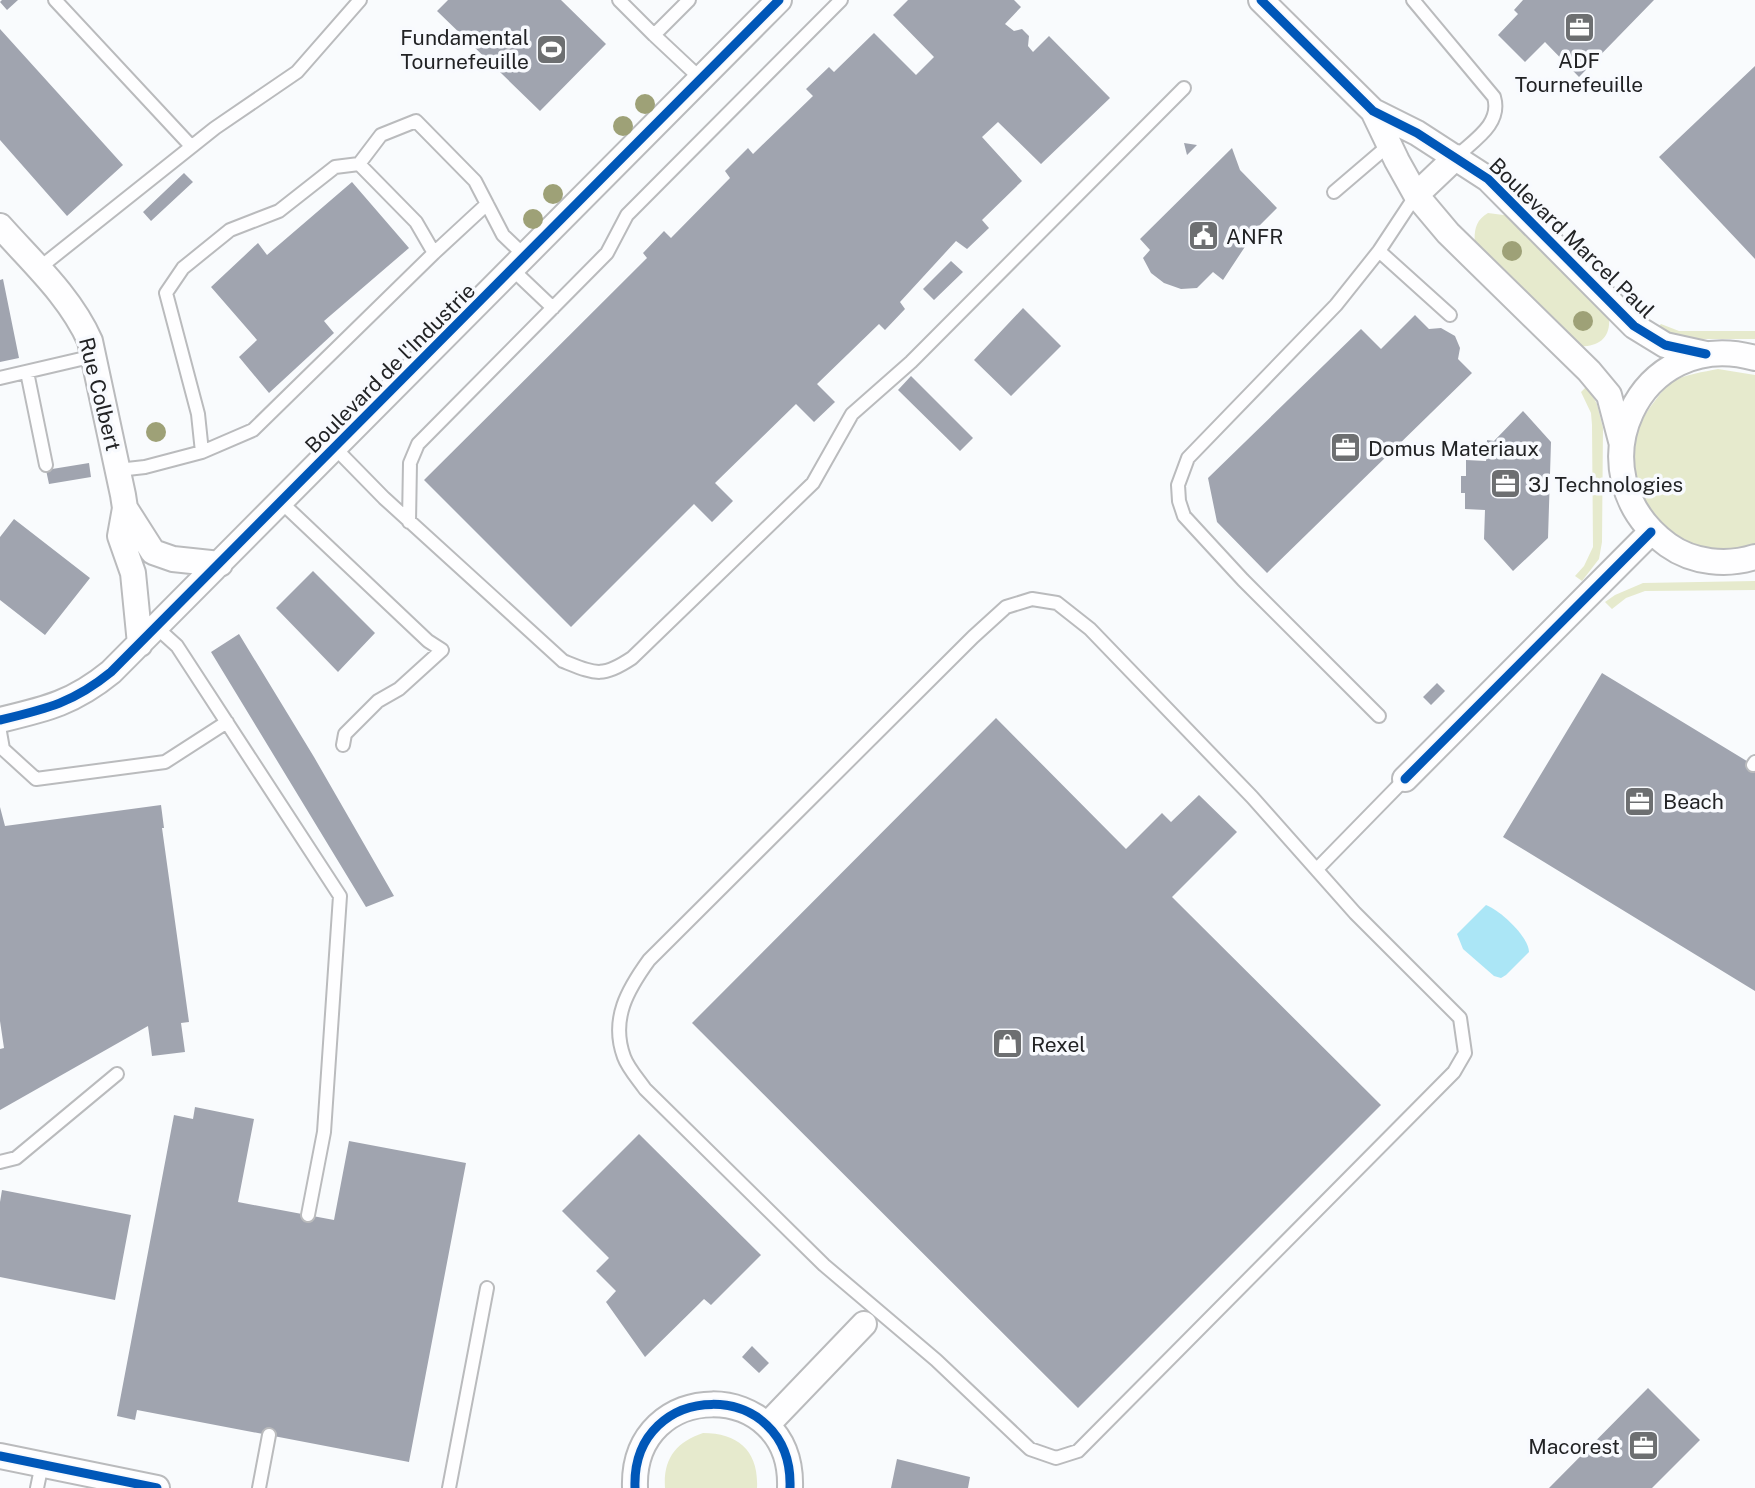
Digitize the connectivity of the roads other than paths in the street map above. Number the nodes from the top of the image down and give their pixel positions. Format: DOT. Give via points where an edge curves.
graph roads {
  1 [pos="55,0"];
  2 [pos="360,0"];
  3 [pos="619,0"];
  4 [pos="689,0"];
  5 [pos="779,0"];
  6 [pos="841,0"];
  7 [pos="1261,0"];
  8 [pos="1413,0"];
  9 [pos="654,35"];
  10 [pos="701,79"];
  11 [pos="1184,88"];
  12 [pos="1373,111"];
  13 [pos="1389,145"];
  14 [pos="191,146"];
  15 [pos="1457,157"];
  16 [pos="359,164"];
  17 [pos="1334,192"];
  18 [pos="1416,195"];
  19 [pos="486,204"];
  20 [pos="0,226"];
  21 [pos="1379,251"];
  22 [pos="434,253"];
  23 [pos="519,263"];
  24 [pos="38,269"];
  25 [pos="553,308"];
  26 [pos="1450,315"];
  27 [pos="1706,354"];
  28 [pos="94,356"];
  29 [pos="1755,358"];
  30 [pos="27,372"];
  31 [pos="0,378"];
  32 [pos="1621,440"];
  33 [pos="335,448"];
  34 [pos="202,452"];
  35 [pos="46,465"];
  36 [pos="118,470"];
  37 [pos="281,502"];
  38 [pos="125,508"];
  39 [pos="409,522"];
  40 [pos="1651,532"];
  41 [pos="1755,557"];
  42 [pos="220,564"];
  43 [pos="148,635"];
  44 [pos="1379,716"];
  45 [pos="0,720"];
  46 [pos="227,722"];
  47 [pos="0,732"];
  48 [pos="343,745"];
  49 [pos="1405,779"];
  50 [pos="1317,869"];
  51 [pos="117,1074"];
  52 [pos="0,1162"];
  53 [pos="308,1215"];
  54 [pos="487,1288"];
  55 [pos="871,1317"];
  56 [pos="768,1424"];
  57 [pos="269,1435"];
  58 [pos="0,1456"];
  59 [pos="39,1476"];
  60 [pos="157,1488"];
  61 [pos="259,1488"];
  62 [pos="449,1488"];
  63 [pos="635,1488"];
  64 [pos="790,1488"];
  1 -- 14 [label="lane"];
  2 -- 14 [label="lane" via="297,72"];
  3 -- 9 [label="lane"];
  4 -- 9 [label="lane"];
  5 -- 10 [label="street, Boulevard de l'Industrie"];
  6 -- 25 [label="lane" via="626,215 607,253"];
  7 -- 12 [label="street, Boulevard Marcel Paul"];
  8 -- 15 [label="lane" via="1494,97 1493,122"];
  9 -- 10 [label="lane"];
  10 -- 23 [label="street, Boulevard de l'Industrie"];
  11 -- 39 [label="lane" via="921,353 852,414 813,483 632,658 611,672 589,671 563,661"];
  12 -- 13 [label="street, Boulevard Marcel Paul"];
  12 -- 15 [label="street, Boulevard Marcel Paul"];
  13 -- 17 [label="lane"];
  13 -- 18 [label="street, Boulevard Marcel Paul"];
  14 -- 24 [label="lane"];
  15 -- 18 [label="street"];
  15 -- 27 [label="street, Boulevard Marcel Paul" via="1488,178 1634,326 1665,345"];
  16 -- 19 [label="lane" via="381,135 415,121 475,181"];
  16 -- 22 [label="lane" via="416,222"];
  16 -- 34 [label="lane" via="335,167 279,211 230,230 183,268 166,293 198,414"];
  18 -- 21 [label="lane"];
  18 -- 32 [label="street, Boulevard Marcel Paul" via="1448,233 1595,379 1608,395"];
  19 -- 22 [label="lane"];
  19 -- 23 [label="lane"];
  20 -- 24 [label="street, Rue Colbert"];
  21 -- 26 [label="lane"];
  21 -- 44 [label="lane" via="1336,305 1188,458 1178,485 1184,516"];
  22 -- 34 [label="lane" via="253,430"];
  23 -- 25 [label="lane"];
  23 -- 33 [label="street, Boulevard de l'Industrie"];
  24 -- 28 [label="street, Rue Colbert" via="81,321"];
  25 -- 39 [label="lane" via="418,444 410,463"];
  27 -- 29 [label="street" via="1738,353"];
  27 -- 32 [label="street" via="1676,365 1650,384 1631,410"];
  28 -- 30 [label="lane"];
  28 -- 36 [label="street, Rue Colbert"];
  30 -- 31 [label="lane"];
  30 -- 35 [label="lane"];
  32 -- 40 [label="street" via="1621,474 1631,506"];
  33 -- 37 [label="street, Boulevard de l'Industrie"];
  33 -- 39 [label="lane"];
  34 -- 36 [label="lane"];
  36 -- 38 [label="street, Rue Colbert"];
  37 -- 42 [label="street, Boulevard de l'Industrie"];
  37 -- 48 [label="lane" via="442,650 399,689 378,701 345,734"];
  38 -- 42 [label="street, Rue Colbert" via="153,552"];
  38 -- 43 [label="street, Rue Colbert" via="120,536"];
  40 -- 41 [label="street" via="1677,551 1708,561 1740,562"];
  40 -- 49 [label="street"];
  42 -- 43 [label="street, Boulevard de l'Industrie"];
  43 -- 45 [label="street, Boulevard de l'Industrie" via="79,696"];
  43 -- 46 [label="lane" via="177,646"];
  46 -- 47 [label="lane" via="165,762 36,779 4,749"];
  46 -- 53 [label="lane" via="340,896 324,1132"];
  49 -- 50 [label="lane"];
  50 -- 55 [label="lane" via="1461,1018 1465,1053 1454,1072 1078,1451 1056,1458 1030,1449 936,1360"];
  50 -- 55 [label="lane" via="1090,629 1057,603 1032,599 1006,607 973,637 649,960 629,987 622,1011 618,1031 624,1058 645,1089"];
  51 -- 52 [label="lane" via="16,1158"];
  54 -- 62 [label="lane"];
  55 -- 56 [label="street"];
  56 -- 63 [label="street" via="747,1410 723,1403 698,1404 675,1412 655,1427 641,1448"];
  56 -- 64 [label="street" via="783,1445 791,1470"];
  57 -- 61 [label="lane"];
  58 -- 59 [label="street"];
  59 -- 60 [label="street"];
}
